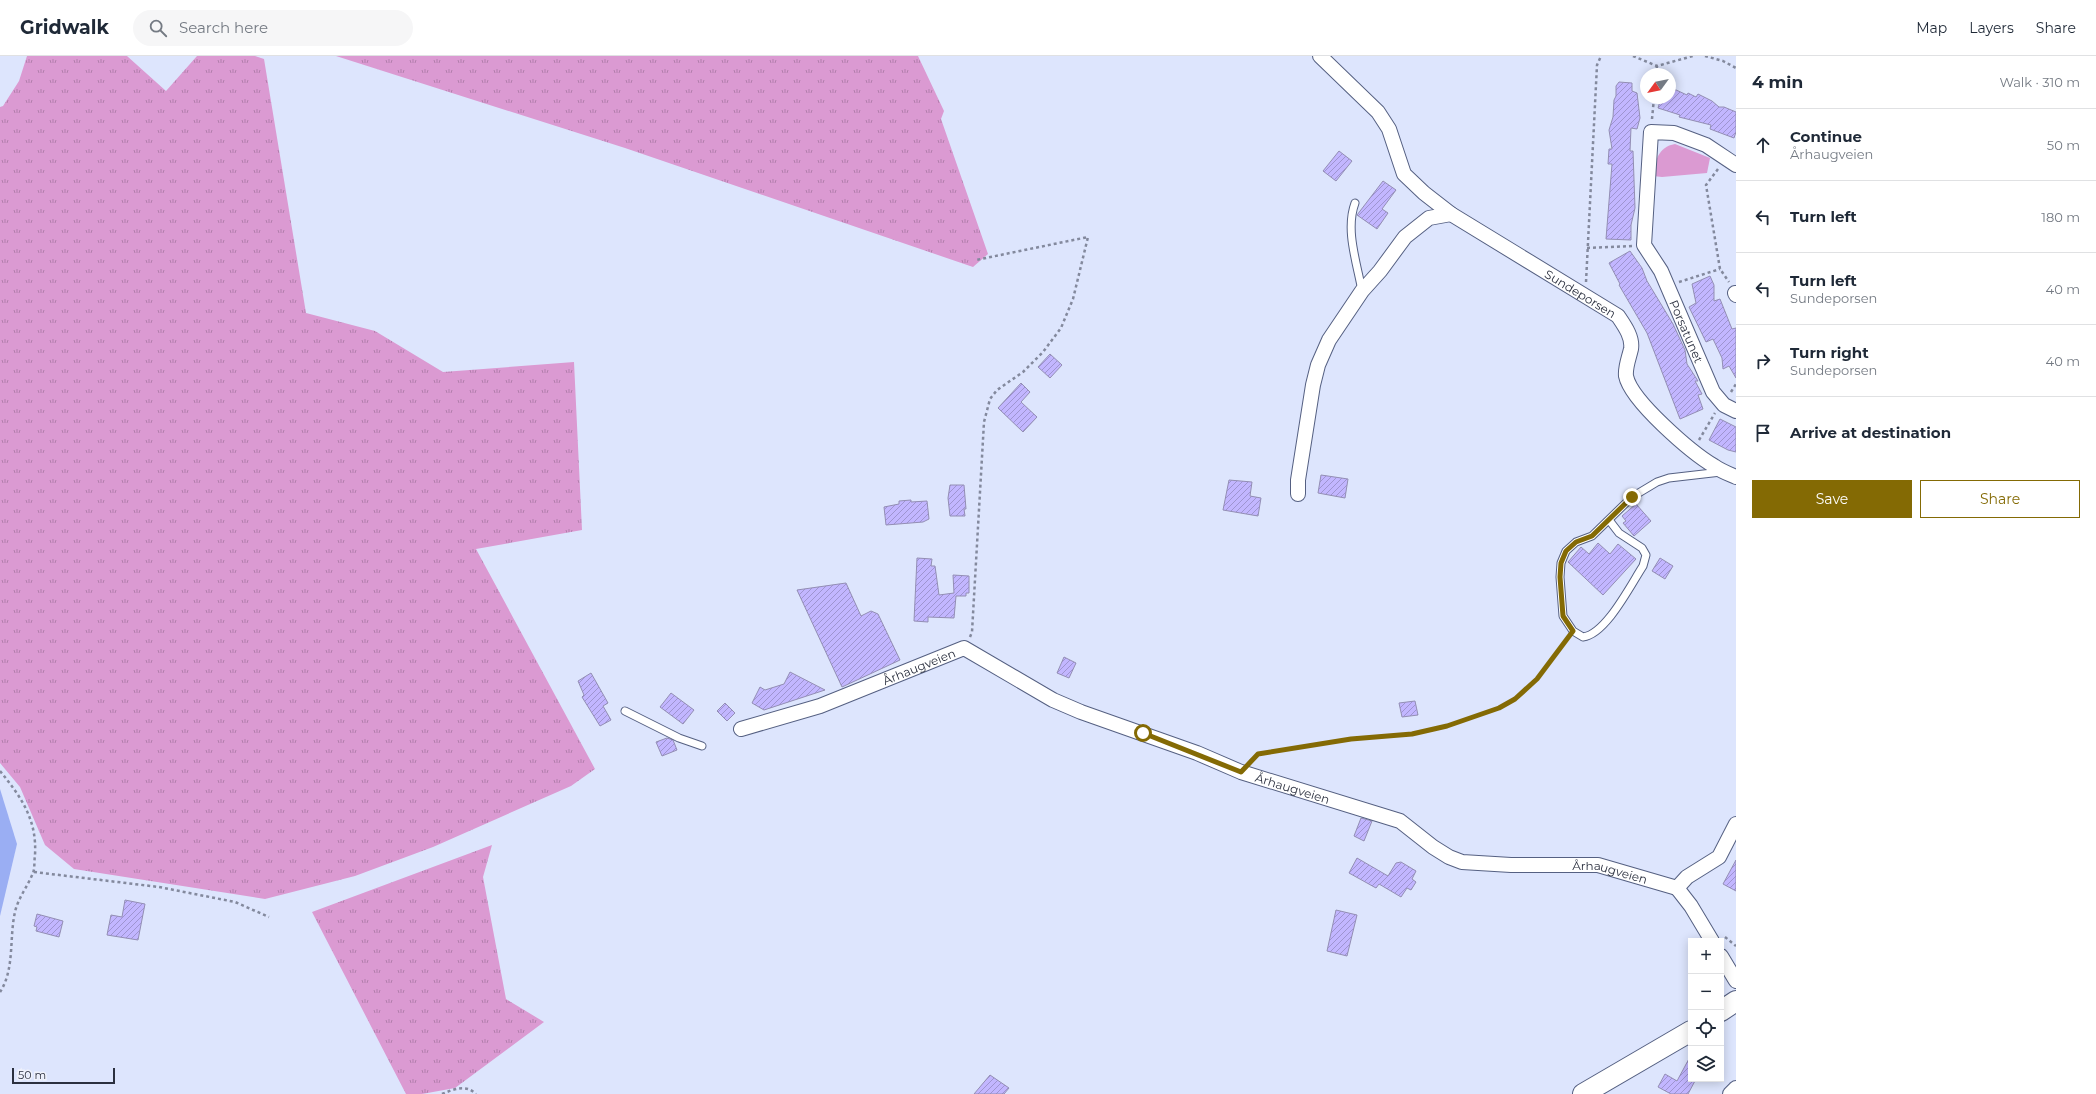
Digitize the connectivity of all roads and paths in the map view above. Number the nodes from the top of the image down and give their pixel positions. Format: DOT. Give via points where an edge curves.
graph roads {
  1 [pos="1320,56"];
  2 [pos="1601,56"];
  3 [pos="1633,56"];
  4 [pos="1693,56"];
  5 [pos="1705,56"];
  6 [pos="1657,66"];
  7 [pos="1736,68"];
  8 [pos="1653,104"];
  9 [pos="1650,132"];
  10 [pos="1731,161"];
  11 [pos="1355,203"];
  12 [pos="1451,214"];
  13 [pos="1644,245"];
  14 [pos="1587,248"];
  15 [pos="976,260"];
  16 [pos="1720,269"];
  17 [pos="1667,286"];
  18 [pos="1362,291"];
  19 [pos="1585,294"];
  20 [pos="1735,294"];
  21 [pos="1736,411"];
  22 [pos="1731,475"];
  23 [pos="1298,494"];
  24 [pos="1609,520"];
  25 [pos="1573,631"];
  26 [pos="964,648"];
  27 [pos="625,711"];
  28 [pos="741,729"];
  29 [pos="702,746"];
  30 [pos="0,771"];
  31 [pos="1241,772"];
  32 [pos="1735,828"];
  33 [pos="34,872"];
  34 [pos="1677,888"];
  35 [pos="269,917"];
  36 [pos="1710,938"];
  37 [pos="1724,961"];
  38 [pos="1736,981"];
  39 [pos="0,992"];
  40 [pos="1736,1001"];
  41 [pos="1722,1010"];
  42 [pos="1688,1033"];
  43 [pos="1736,1088"];
  44 [pos="442,1094"];
  45 [pos="476,1094"];
  46 [pos="1583,1094"];
  47 [pos="1730,1094"];
  1 -- 12 [label="street, Sundeporsen" via="1378,112 1389,129 1404,174"];
  2 -- 14 [label="path" via="1596,65"];
  3 -- 6 [label="path"];
  4 -- 6 [label="path"];
  5 -- 7 [label="path"];
  8 -- 9 [label="path"];
  9 -- 10 [label="street" via="1674,132 1706,145"];
  9 -- 13 [label="street"];
  10 -- 16 [label="path" via="1706,185"];
  11 -- 18 [label="lane" via="1351,213 1351,225"];
  12 -- 18 [label="street" via="1429,218 1413,229"];
  12 -- 19 [label="street, Sundeporsen"];
  13 -- 14 [label="path"];
  13 -- 17 [label="street, Porsatunet" via="1661,271"];
  14 -- 19 [label="path"];
  15 -- 26 [label="path" via="1088,237 1072,299 1061,328 1043,352 1023,372 997,390 990,399 983,430 972,632"];
  16 -- 17 [label="path"];
  16 -- 20 [label="path"];
  17 -- 21 [label="street, Porsatunet" via="1713,392 1724,405"];
  18 -- 23 [label="street" via="1329,340 1318,365 1298,480"];
  19 -- 22 [label="street, Sundeporsen" via="1618,316 1628,331 1632,347 1626,374 1633,391 1671,432 1713,466"];
  22 -- 24 [label="lane, Sundeporsen" via="1669,478 1657,482 1632,497"];
  24 -- 25 [label="lane, Sundeporsen" via="1592,536 1576,542 1566,551 1561,563 1563,616"];
  24 -- 25 [label="lane" via="1619,533 1642,548 1646,556 1644,566 1601,628 1590,636 1583,637"];
  25 -- 31 [label="path" via="1537,679 1515,699 1499,708 1447,726 1412,734 1351,739 1258,754"];
  26 -- 28 [label="street, Århaugveien" via="820,706"];
  26 -- 31 [label="street, Århaugveien" via="1053,700 1197,753"];
  27 -- 29 [label="lane" via="679,738"];
  30 -- 33 [label="path" via="18,793 35,832"];
  31 -- 34 [label="street, Århaugveien" via="1400,821 1433,847 1462,862 1598,865"];
  32 -- 34 [label="street" via="1719,857 1687,877"];
  33 -- 35 [label="path" via="159,887 235,902"];
  33 -- 39 [label="path" via="15,911 11,954 5,984"];
  34 -- 36 [label="street"];
  37 -- 38 [label="street"];
  40 -- 41 [label="main road"];
  42 -- 46 [label="main road"];
  43 -- 47 [label="street"];
  44 -- 45 [label="path" via="462,1088"];
}
